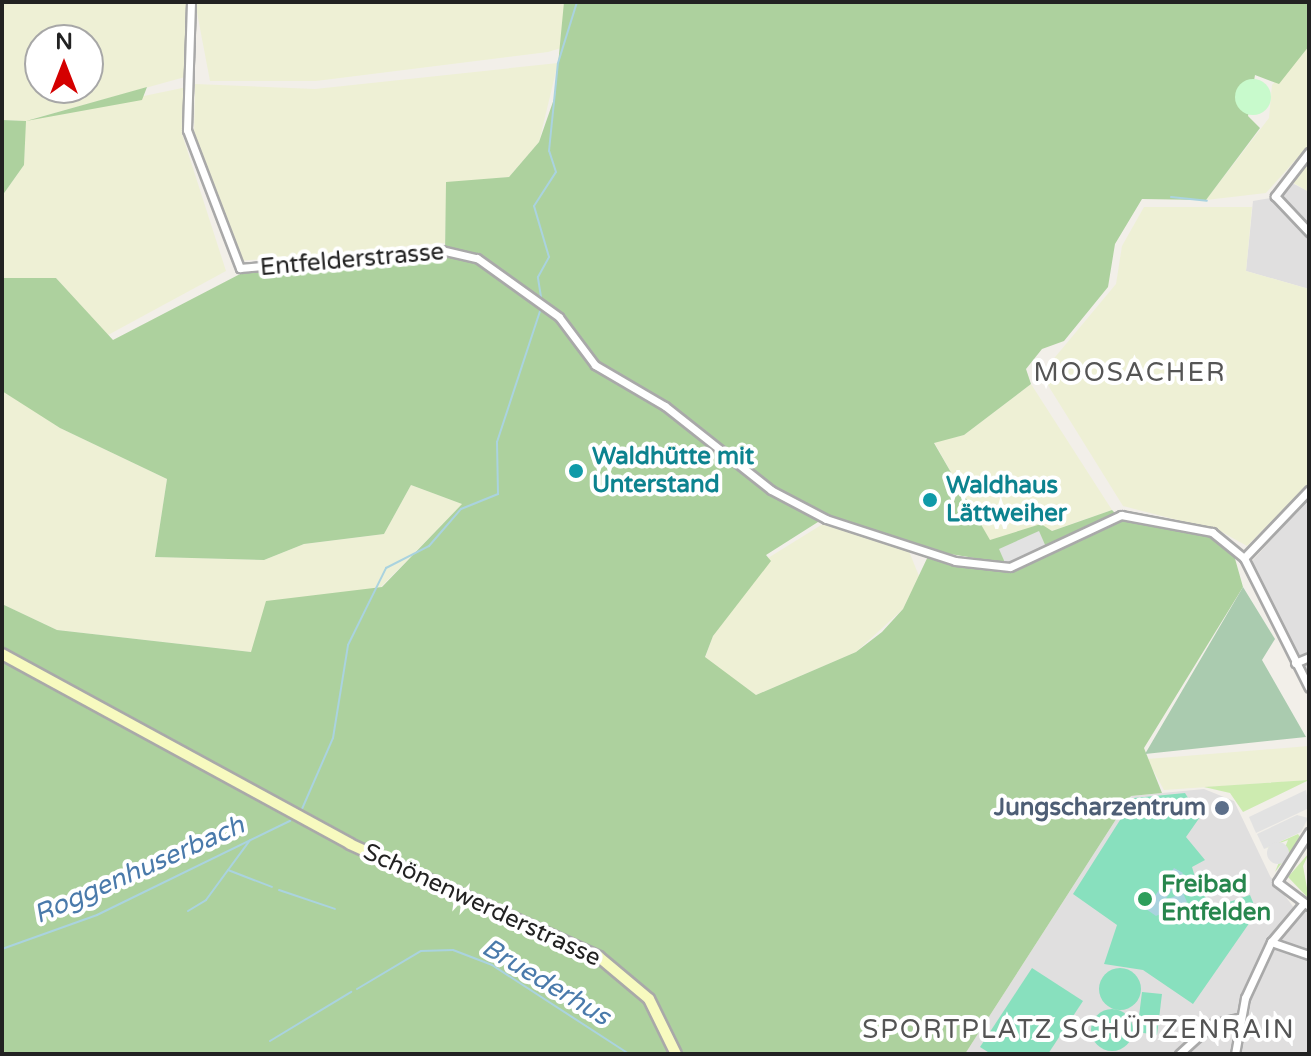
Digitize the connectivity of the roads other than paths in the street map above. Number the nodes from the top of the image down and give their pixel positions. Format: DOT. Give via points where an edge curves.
graph roads {
  1 [pos="191,2"];
  2 [pos="1309,152"];
  3 [pos="1309,232"];
  4 [pos="1309,490"];
  5 [pos="1244,558"];
  6 [pos="2,654"];
  7 [pos="1309,657"];
  8 [pos="1295,663"];
  9 [pos="1309,688"];
  10 [pos="1309,832"];
  11 [pos="1306,905"];
  12 [pos="1271,942"];
  13 [pos="1309,955"];
  14 [pos="1238,1018"];
  15 [pos="676,1054"];
  16 [pos="1179,1054"];
  17 [pos="1235,1054"];
  1 -- 5 [label="street, Entfelderstrasse" via="187,130 235,265 441,250 477,258 536,297 595,365 665,406 771,490 826,519 1000,569 1118,516 1148,515 1212,532"];
  2 -- 3 [label="street" via="1275,196"];
  4 -- 5 [label="street"];
  5 -- 8 [label="street"];
  6 -- 15 [label="street, Schönenwerderstrasse" via="294,815 599,957 649,999"];
  7 -- 8 [label="street"];
  8 -- 9 [label="street"];
  10 -- 11 [label="street" via="1277,882"];
  11 -- 12 [label="street"];
  12 -- 13 [label="street"];
  12 -- 14 [label="street"];
  14 -- 16 [label="street" via="1212,1024"];
  14 -- 17 [label="street"];
}
